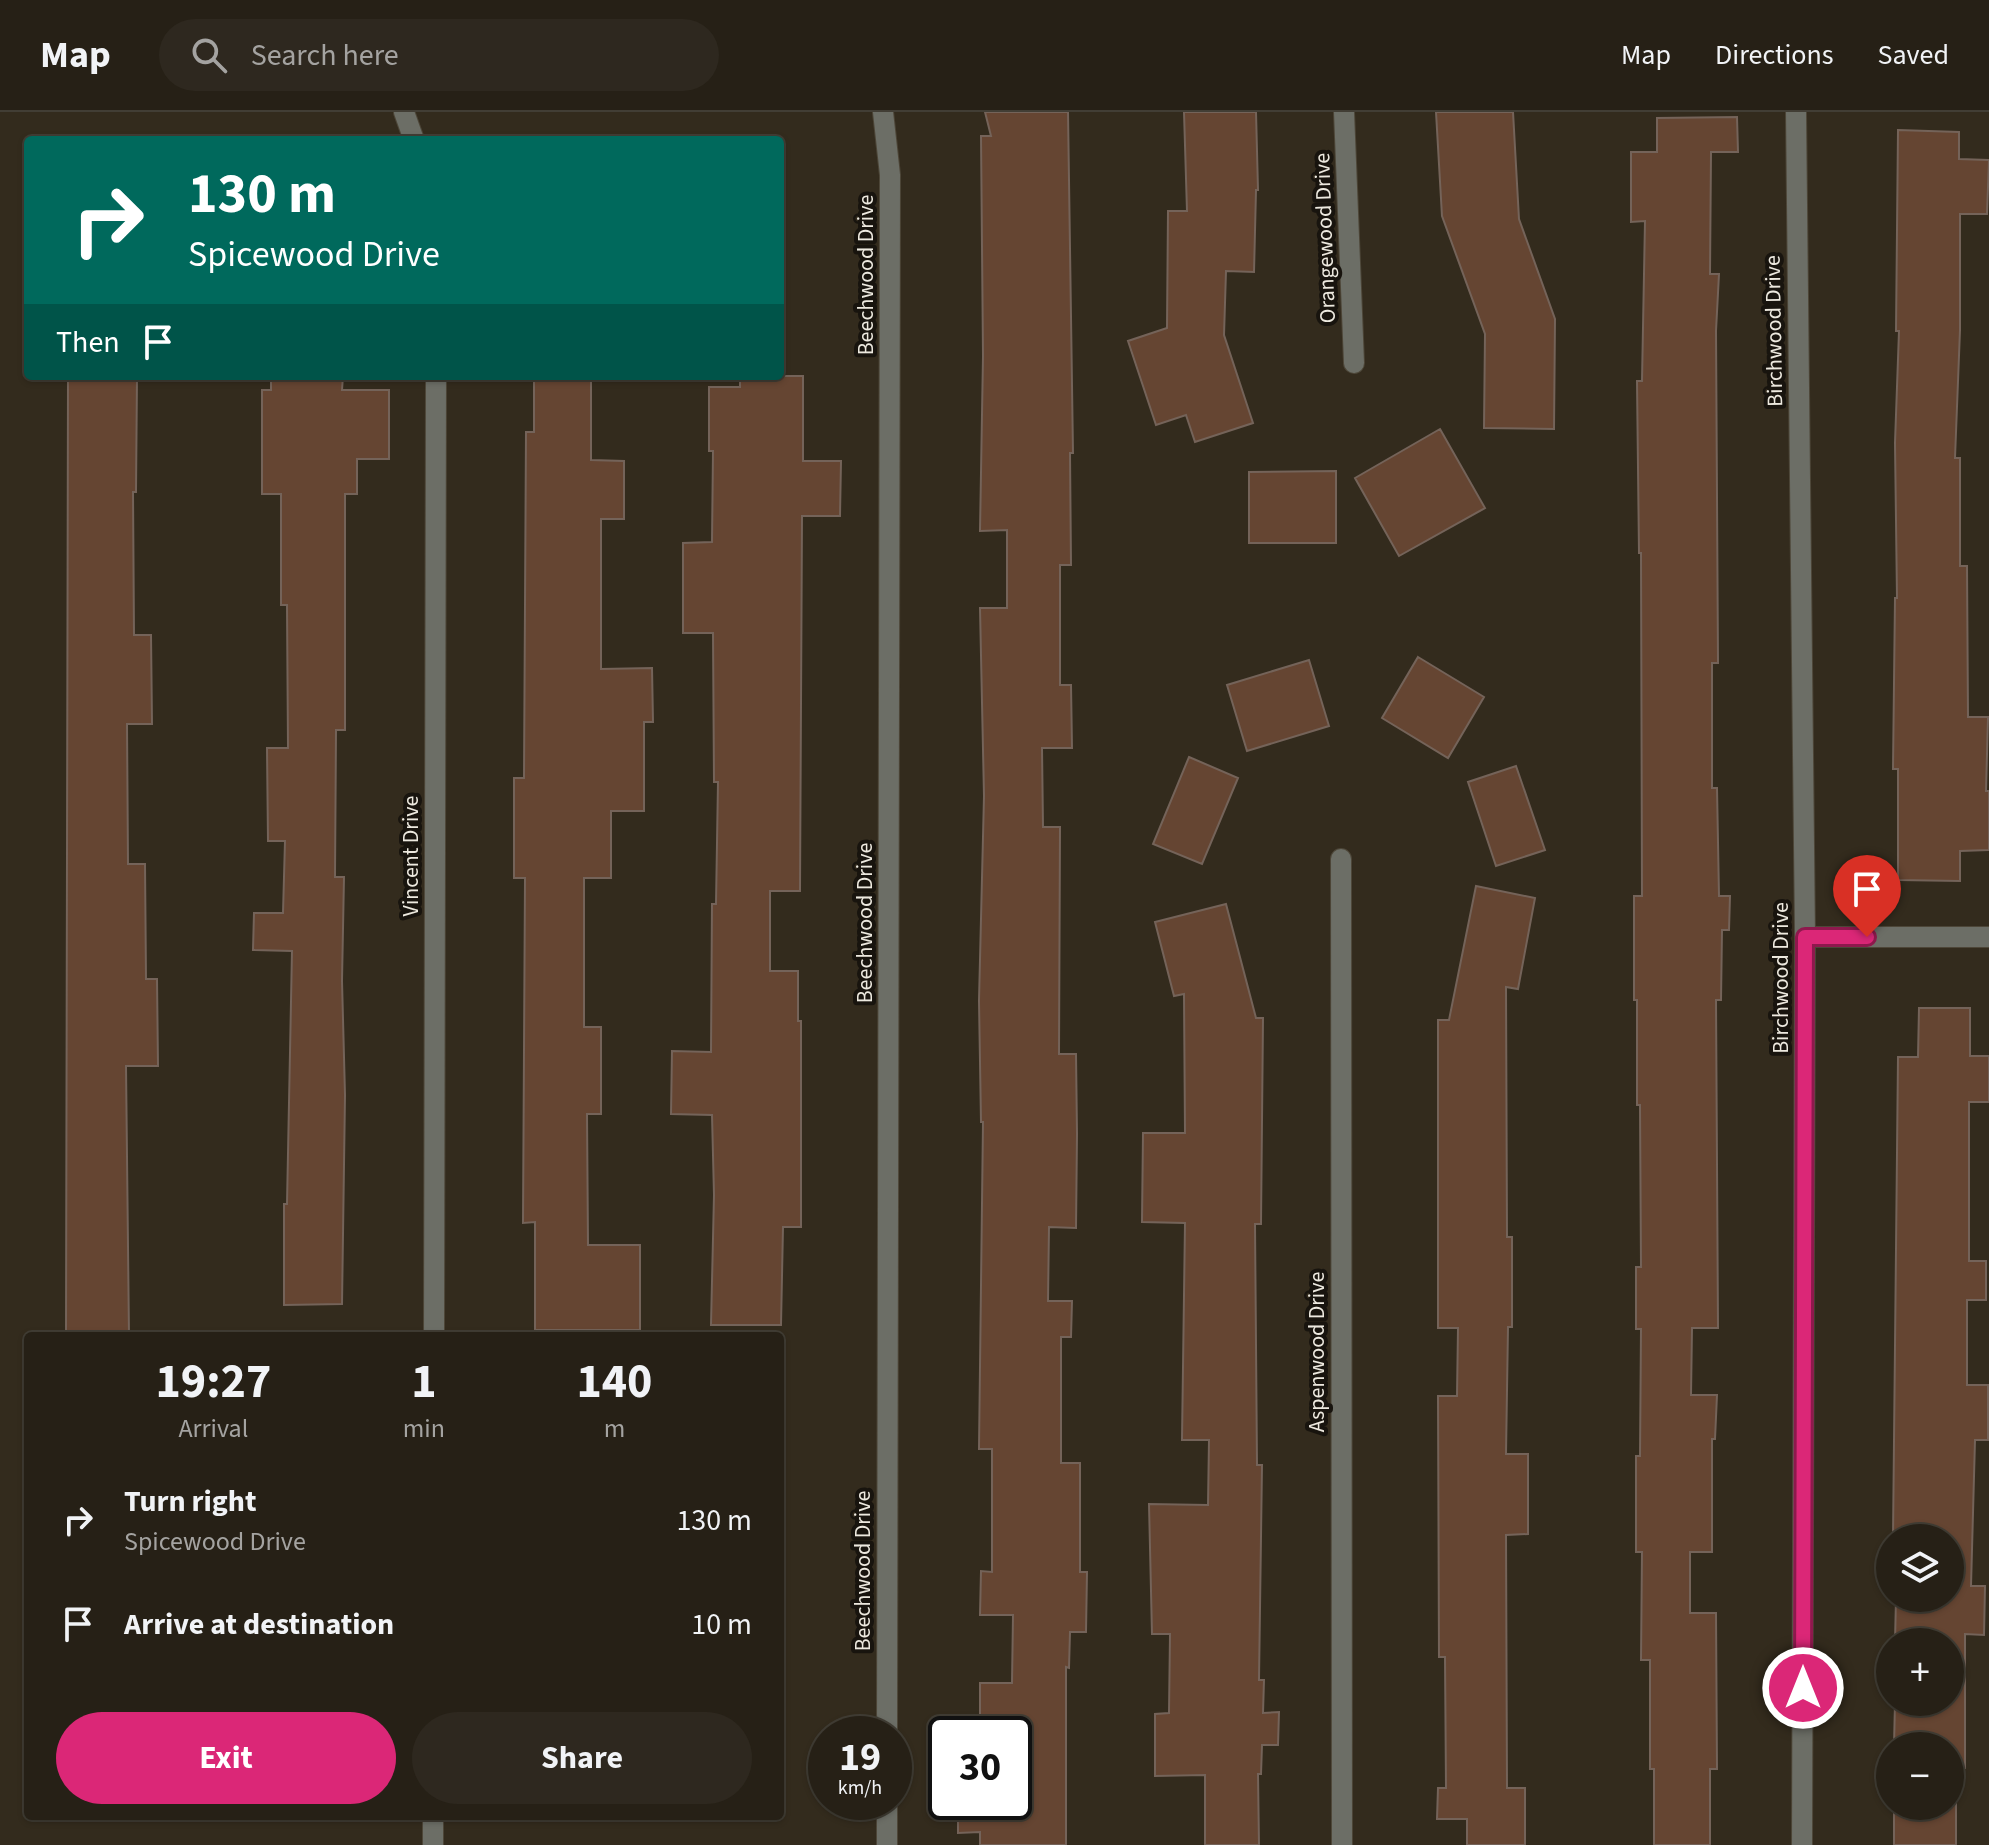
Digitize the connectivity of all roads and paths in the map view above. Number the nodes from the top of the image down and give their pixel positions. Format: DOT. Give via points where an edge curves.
graph roads {
  1 [pos="404,112"];
  2 [pos="883,112"];
  3 [pos="1344,112"];
  4 [pos="1796,112"];
  5 [pos="413,136"];
  6 [pos="1354,363"];
  7 [pos="436,380"];
  8 [pos="1341,859"];
  9 [pos="1805,937"];
  10 [pos="1989,937"];
  11 [pos="434,1332"];
  12 [pos="887,1716"];
  13 [pos="433,1820"];
  14 [pos="887,1820"];
  15 [pos="433,1845"];
  16 [pos="887,1845"];
  17 [pos="1342,1845"];
  18 [pos="1802,1845"];
  1 -- 5 [label="street"];
  2 -- 12 [label="street, Beechwood Drive" via="890,175"];
  3 -- 6 [label="street, Orangewood Drive"];
  4 -- 9 [label="street, Birchwood Drive"];
  7 -- 11 [label="street, Vincent Drive"];
  8 -- 17 [label="street, Aspenwood Drive"];
  9 -- 10 [label="street"];
  9 -- 18 [label="street, Birchwood Drive"];
  13 -- 15 [label="street"];
  14 -- 16 [label="street"];
}
